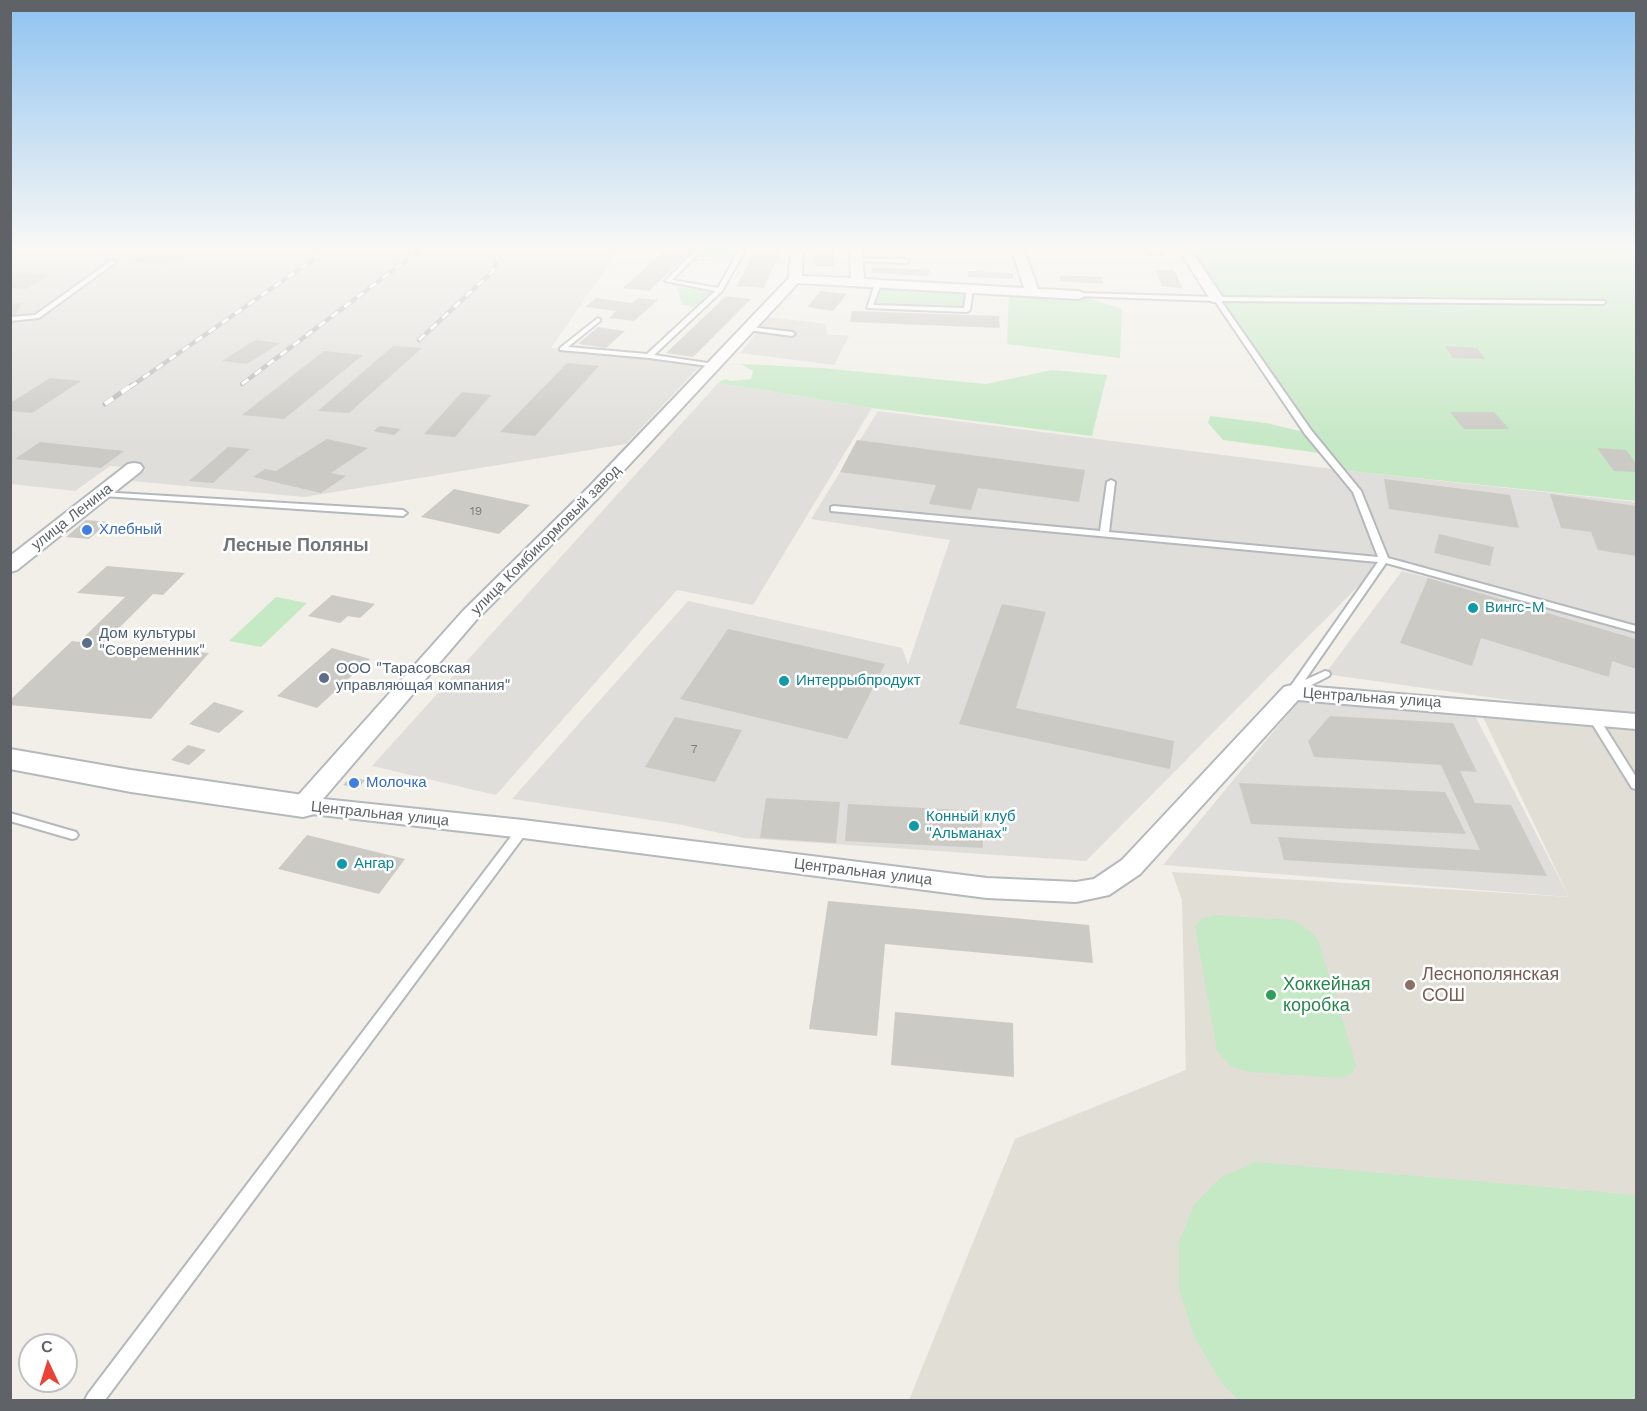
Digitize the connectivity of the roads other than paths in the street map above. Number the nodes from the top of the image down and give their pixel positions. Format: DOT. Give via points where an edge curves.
graph roads {
  1 [pos="43,313"];
  2 [pos="695,313"];
  3 [pos="765,313"];
  4 [pos="1226,313"];
  5 [pos="10,319"];
  6 [pos="598,320"];
  7 [pos="750,329"];
  8 [pos="792,334"];
  9 [pos="649,356"];
  10 [pos="714,366"];
  11 [pos="133,473"];
  12 [pos="1111,482"];
  13 [pos="103,494"];
  14 [pos="834,509"];
  15 [pos="403,513"];
  16 [pos="1104,534"];
  17 [pos="1384,560"];
  18 [pos="10,566"];
  19 [pos="1636,629"];
  20 [pos="1325,675"];
  21 [pos="1292,692"];
  22 [pos="1593,717"];
  23 [pos="1636,722"];
  24 [pos="10,759"];
  25 [pos="1636,785"];
  26 [pos="303,806"];
  27 [pos="10,817"];
  28 [pos="523,829"];
  29 [pos="72,835"];
  30 [pos="94,1401"];
  1 -- 5 [label="lane" via="37,317"];
  2 -- 9 [label="lane"];
  3 -- 7 [label="street, улица Комбикормовый завод"];
  4 -- 17 [label="lane" via="1308,432 1357,491"];
  6 -- 9 [label="lane" via="562,349"];
  7 -- 8 [label="lane"];
  7 -- 10 [label="street, улица Комбикормовый завод"];
  9 -- 10 [label="lane"];
  10 -- 26 [label="street, улица Комбикормовый завод" via="470,615"];
  11 -- 13 [label="street, улица Ленина"];
  12 -- 16 [label="lane"];
  13 -- 15 [label="lane"];
  13 -- 18 [label="street, улица Ленина"];
  14 -- 16 [label="lane"];
  16 -- 17 [label="lane"];
  17 -- 19 [label="lane"];
  17 -- 21 [label="lane"];
  20 -- 21 [label="lane"];
  21 -- 22 [label="street, Центральная улица"];
  21 -- 28 [label="street, Центральная улица" via="1131,867 1100,888 1076,892 987,888"];
  22 -- 23 [label="street, Центральная улица"];
  22 -- 25 [label="lane"];
  24 -- 26 [label="street, Центральная улица"];
  26 -- 28 [label="street, Центральная улица"];
  27 -- 29 [label="lane"];
  28 -- 30 [label="lane"];
}
